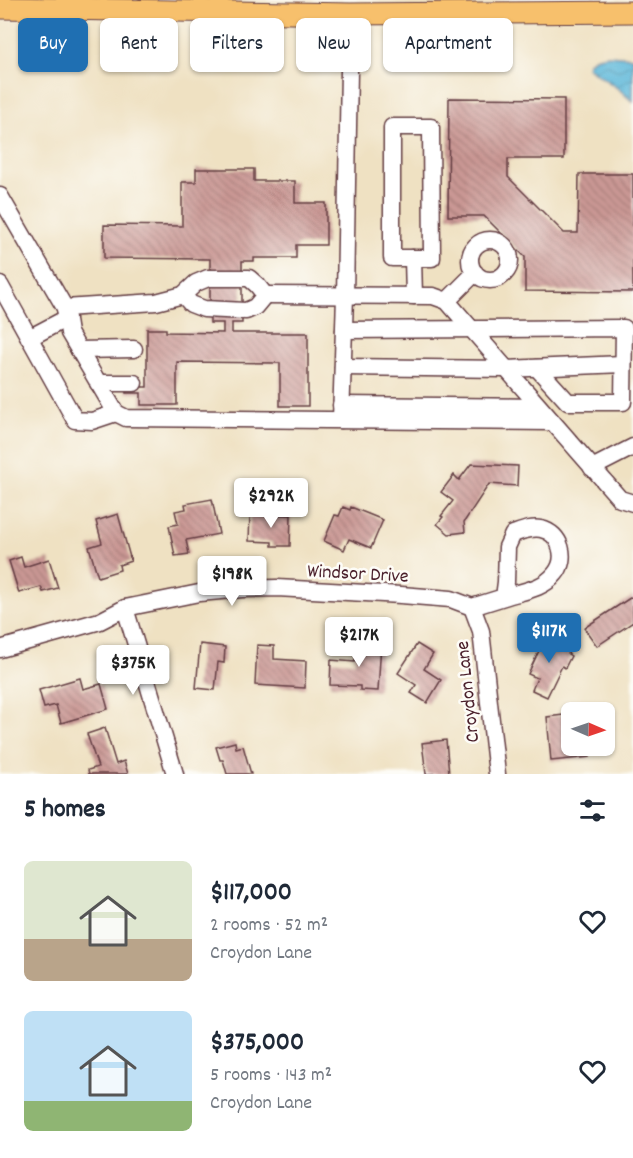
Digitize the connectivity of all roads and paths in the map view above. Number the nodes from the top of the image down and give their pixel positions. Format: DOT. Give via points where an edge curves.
graph roads {
  1 [pos="0,9"];
  2 [pos="633,12"];
  3 [pos="350,14"];
  4 [pos="0,196"];
  5 [pos="413,258"];
  6 [pos="475,273"];
  7 [pos="0,285"];
  8 [pos="183,295"];
  9 [pos="265,295"];
  10 [pos="345,296"];
  11 [pos="414,296"];
  12 [pos="447,301"];
  13 [pos="66,313"];
  14 [pos="471,329"];
  15 [pos="344,330"];
  16 [pos="29,338"];
  17 [pos="79,350"];
  18 [pos="134,350"];
  19 [pos="623,364"];
  20 [pos="342,367"];
  21 [pos="537,368"];
  22 [pos="506,369"];
  23 [pos="98,383"];
  24 [pos="134,383"];
  25 [pos="539,406"];
  26 [pos="341,412"];
  27 [pos="116,413"];
  28 [pos="552,422"];
  29 [pos="633,447"];
  30 [pos="592,468"];
  31 [pos="633,503"];
  32 [pos="504,597"];
  33 [pos="472,607"];
  34 [pos="125,608"];
  35 [pos="0,650"];
  36 [pos="175,774"];
  37 [pos="497,774"];
  1 -- 3 [label="main road"];
  2 -- 3 [label="main road"];
  3 -- 10 [label="street"];
  4 -- 13 [label="street"];
  5 -- 5 [label="street" via="432,258 431,127 392,127 392,258"];
  5 -- 11 [label="street"];
  6 -- 12 [label="street"];
  7 -- 16 [label="street"];
  8 -- 9 [label="street" via="191,304 204,309 246,311"];
  8 -- 9 [label="street" via="208,278 249,278"];
  8 -- 13 [label="street"];
  9 -- 10 [label="street"];
  10 -- 11 [label="street"];
  10 -- 15 [label="street"];
  11 -- 12 [label="street"];
  12 -- 14 [label="street"];
  13 -- 16 [label="street"];
  13 -- 17 [label="street" via="69,333"];
  14 -- 15 [label="street"];
  14 -- 19 [label="street" via="624,328"];
  14 -- 22 [label="street"];
  15 -- 20 [label="street"];
  16 -- 27 [label="street" via="75,420 92,422"];
  17 -- 18 [label="street"];
  17 -- 23 [label="street"];
  19 -- 21 [label="street"];
  19 -- 21 [label="street" via="623,402 568,402"];
  20 -- 22 [label="street"];
  20 -- 26 [label="street"];
  21 -- 22 [label="street"];
  22 -- 25 [label="street"];
  23 -- 24 [label="street"];
  23 -- 27 [label="street"];
  25 -- 26 [label="street"];
  25 -- 28 [label="street"];
  26 -- 27 [label="street" via="126,418"];
  26 -- 28 [label="street"];
  28 -- 30 [label="street"];
  29 -- 30 [label="street"];
  30 -- 31 [label="street" via="620,499"];
  32 -- 33 [label="street"];
  33 -- 34 [label="street, Windsor Drive" via="451,599 277,588 199,593"];
  33 -- 37 [label="street, Croydon Lane" via="481,631"];
  34 -- 35 [label="street, Windsor Drive" via="100,621"];
  34 -- 36 [label="street"];
}
